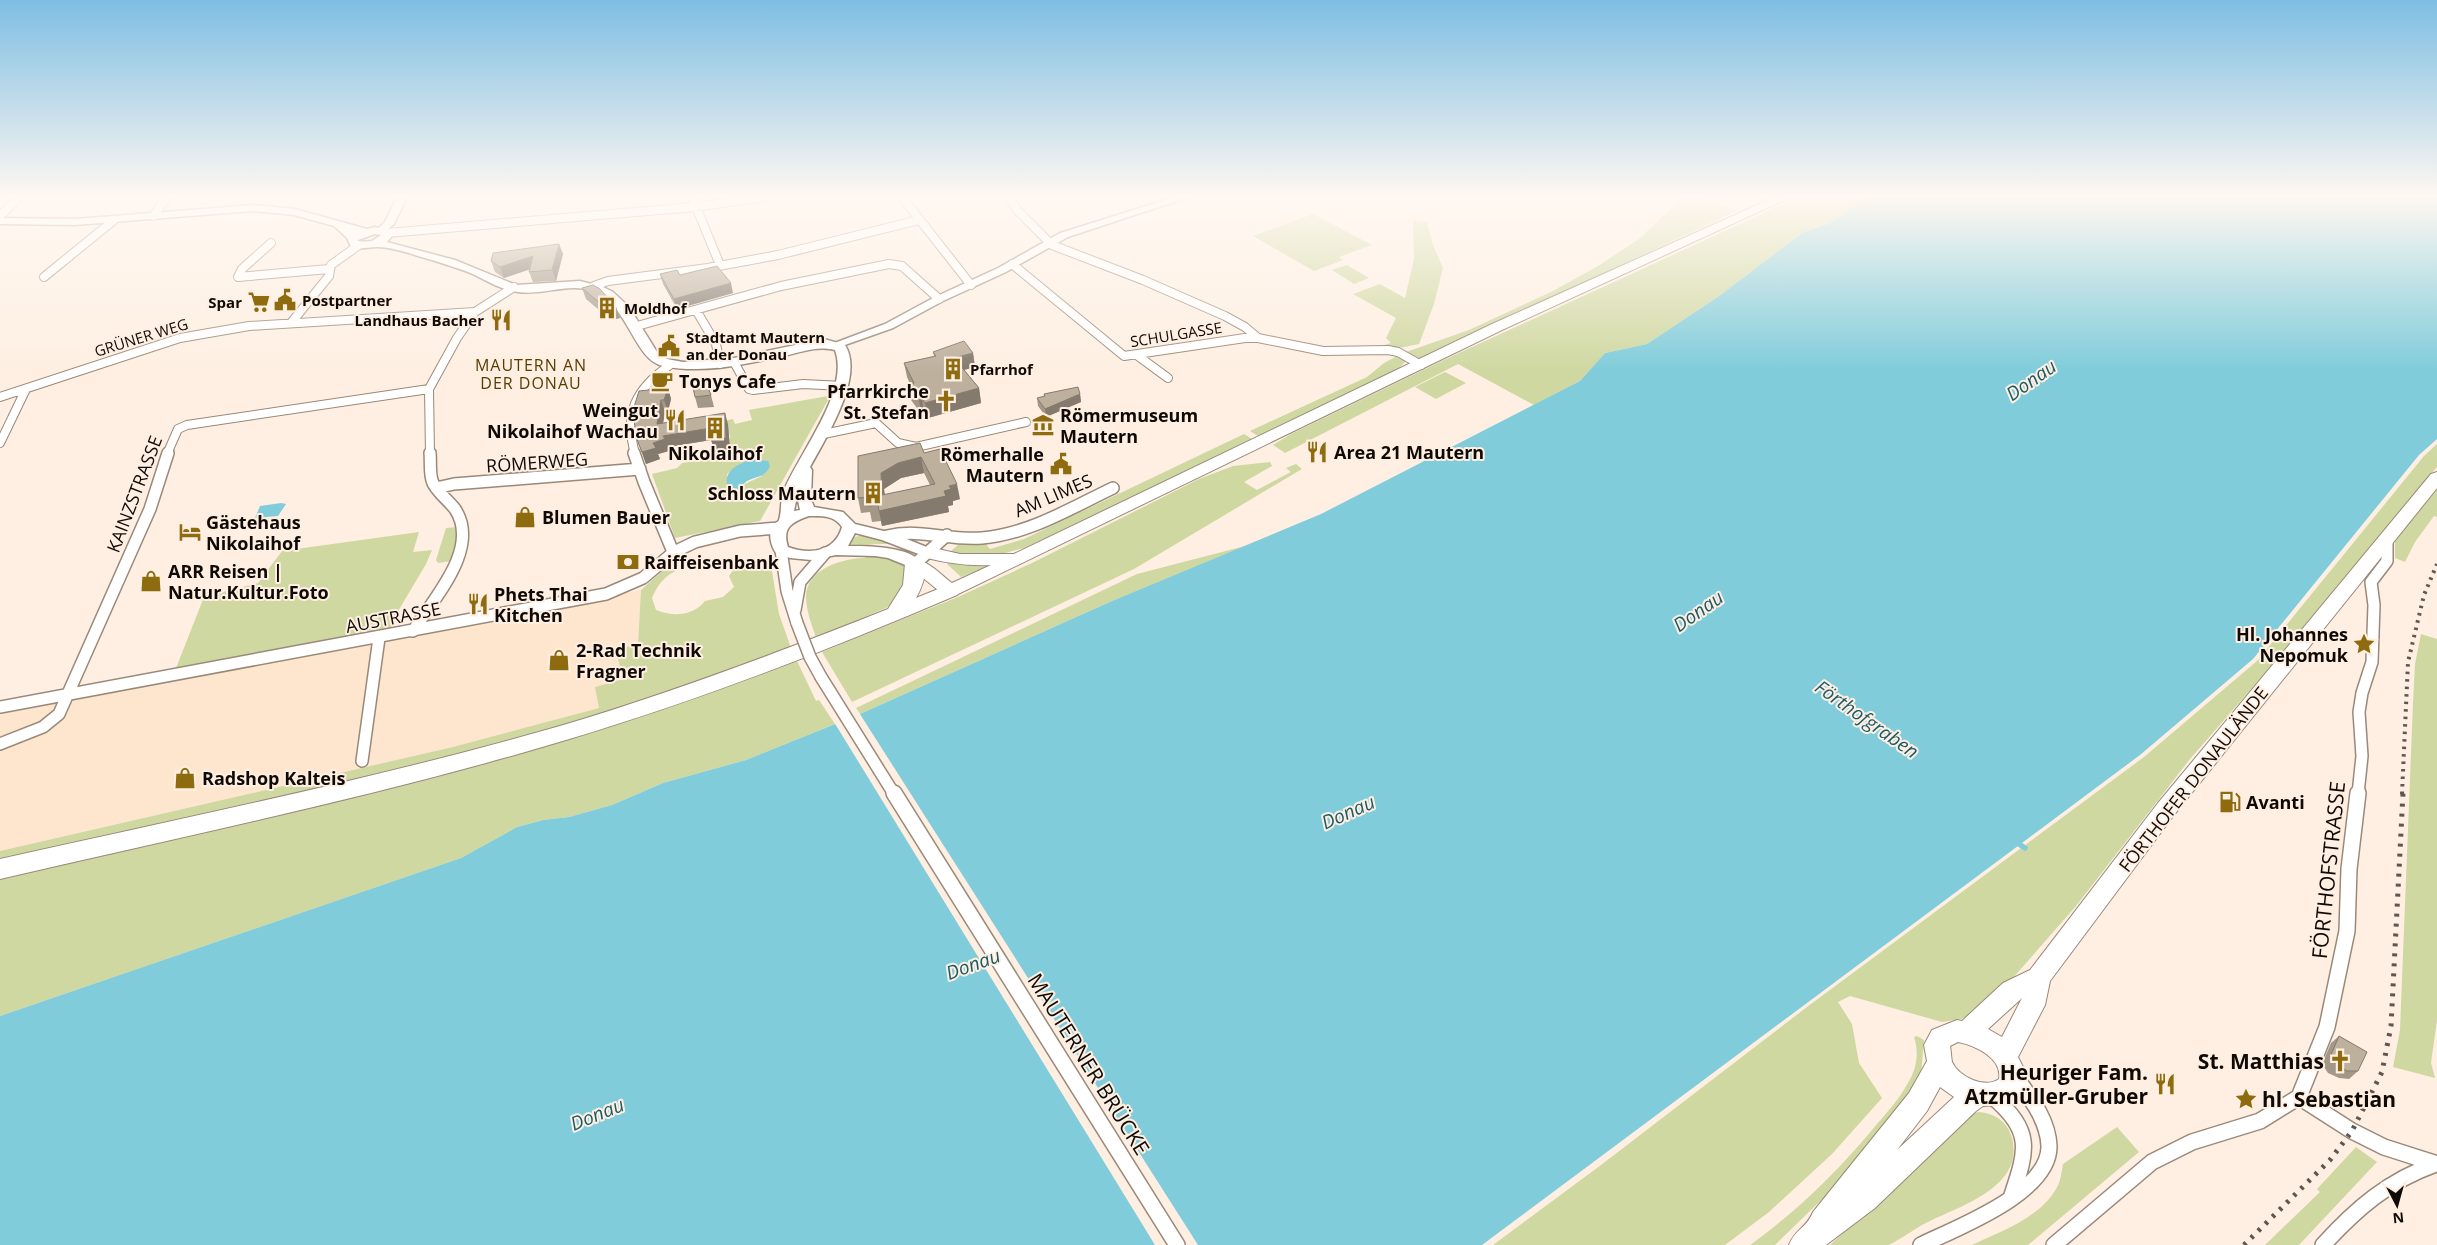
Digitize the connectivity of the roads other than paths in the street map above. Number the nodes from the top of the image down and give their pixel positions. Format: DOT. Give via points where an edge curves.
graph roads {
  1 [pos="71,255"];
  2 [pos="257,255"];
  3 [pos="342,255"];
  4 [pos="418,255"];
  5 [pos="716,255"];
  6 [pos="771,255"];
  7 [pos="948,255"];
  8 [pos="1026,255"];
  9 [pos="1078,255"];
  10 [pos="1655,255"];
  11 [pos="1012,264"];
  12 [pos="720,265"];
  13 [pos="330,269"];
  14 [pos="44,277"];
  15 [pos="972,285"];
  16 [pos="594,286"];
  17 [pos="514,287"];
  18 [pos="939,299"];
  19 [pos="696,310"];
  20 [pos="475,312"];
  21 [pos="291,323"];
  22 [pos="637,326"];
  23 [pos="1258,338"];
  24 [pos="838,344"];
  25 [pos="1138,356"];
  26 [pos="734,362"];
  27 [pos="720,364"];
  28 [pos="670,365"];
  29 [pos="1421,365"];
  30 [pos="1168,378"];
  31 [pos="842,386"];
  32 [pos="26,389"];
  33 [pos="430,389"];
  34 [pos="0,397"];
  35 [pos="1026,422"];
  36 [pos="819,435"];
  37 [pos="0,443"];
  38 [pos="805,464"];
  39 [pos="640,469"];
  40 [pos="2431,484"];
  41 [pos="436,488"];
  42 [pos="1113,488"];
  43 [pos="808,512"];
  44 [pos="782,525"];
  45 [pos="849,527"];
  46 [pos="947,535"];
  47 [pos="887,536"];
  48 [pos="2387,538"];
  49 [pos="781,550"];
  50 [pos="673,552"];
  51 [pos="829,552"];
  52 [pos="1023,557"];
  53 [pos="922,558"];
  54 [pos="950,590"];
  55 [pos="895,614"];
  56 [pos="796,620"];
  57 [pos="413,631"];
  58 [pos="379,638"];
  59 [pos="68,695"];
  60 [pos="0,707"];
  61 [pos="0,744"];
  62 [pos="362,761"];
  63 [pos="0,870"];
  64 [pos="2039,977"];
  65 [pos="1967,1032"];
  66 [pos="1939,1064"];
  67 [pos="2009,1065"];
  68 [pos="1986,1096"];
  69 [pos="2299,1097"];
  70 [pos="2437,1164"];
  71 [pos="2011,1198"];
  72 [pos="1807,1241"];
  73 [pos="1178,1245"];
  74 [pos="1921,1245"];
  75 [pos="2054,1245"];
  76 [pos="2323,1245"];
  1 -- 14 [label="street"];
  2 -- 13 [label="street" via="238,276"];
  3 -- 13 [label="street"];
  4 -- 17 [label="main road" via="474,271"];
  5 -- 12 [label="street"];
  6 -- 12 [label="street"];
  7 -- 15 [label="street"];
  8 -- 11 [label="street"];
  9 -- 23 [label="street" via="1225,316"];
  10 -- 29 [label="main road"];
  11 -- 15 [label="street"];
  11 -- 25 [label="street, SCHULGASSE" via="1124,356"];
  12 -- 16 [label="street" via="608,281"];
  13 -- 21 [label="street" via="329,276"];
  15 -- 18 [label="street"];
  16 -- 17 [label="main road"];
  16 -- 22 [label="main road" via="615,299"];
  17 -- 20 [label="street"];
  18 -- 19 [label="street" via="902,266 889,264 781,286"];
  18 -- 24 [label="street" via="889,326"];
  19 -- 22 [label="street"];
  19 -- 27 [label="street" via="716,344"];
  20 -- 21 [label="street, GRÜNER WEG"];
  20 -- 33 [label="street"];
  21 -- 32 [label="street, GRÜNER WEG" via="234,328 180,338"];
  22 -- 28 [label="main road" via="653,358"];
  23 -- 25 [label="street, SCHULGASSE"];
  23 -- 29 [label="street" via="1323,352 1388,350"];
  24 -- 26 [label="main road" via="824,343"];
  24 -- 31 [label="main road" via="846,360"];
  25 -- 30 [label="street"];
  26 -- 27 [label="main road"];
  26 -- 31 [label="street" via="753,390 803,384"];
  27 -- 28 [label="main road"];
  28 -- 39 [label="street" via="651,380 631,410 631,444"];
  29 -- 52 [label="main road"];
  31 -- 36 [label="main road"];
  32 -- 34 [label="street, GRÜNER WEG"];
  32 -- 37 [label="street"];
  33 -- 41 [label="street" via="430,466"];
  33 -- 59 [label="street, KAINZSTRASSE" via="187,425 178,429 150,509"];
  35 -- 36 [label="street" via="916,447 897,444 876,423"];
  36 -- 38 [label="main road"];
  38 -- 43 [label="main road" via="804,499"];
  38 -- 44 [label="main road" via="791,491"];
  39 -- 41 [label="street, RÖMERWEG"];
  39 -- 50 [label="street"];
  40 -- 48 [label="main road, FÖRTHOFER DONAULÄNDE"];
  41 -- 57 [label="street" via="455,510 463,526 463,544 458,561"];
  42 -- 46 [label="street, AM LIMES" via="1010,533 980,538"];
  43 -- 44 [label="main road"];
  43 -- 45 [label="main road" via="836,514"];
  44 -- 49 [label="main road" via="777,536"];
  44 -- 50 [label="street, AUSTRASSE" via="698,541"];
  45 -- 47 [label="main road"];
  45 -- 51 [label="main road" via="846,539"];
  46 -- 47 [label="street, AM LIMES" via="916,530"];
  46 -- 53 [label="street"];
  47 -- 53 [label="main road"];
  48 -- 64 [label="main road, FÖRTHOFER DONAULÄNDE" via="2166,808"];
  48 -- 69 [label="street, FÖRTHOFSTRASSE" via="2387,560 2371,582 2374,605 2372,662 2359,712 2362,756 2349,869 2347,931 2327,1027"];
  49 -- 51 [label="main road" via="801,556"];
  49 -- 56 [label="street, MAUTERNER BRÜCKE" via="786,592"];
  50 -- 57 [label="street, AUSTRASSE" via="640,580 606,594"];
  51 -- 53 [label="main road" via="881,550"];
  51 -- 56 [label="street" via="796,590"];
  52 -- 53 [label="main road" via="975,561"];
  52 -- 54 [label="main road"];
  53 -- 54 [label="main road"];
  53 -- 55 [label="highway" via="910,592"];
  54 -- 55 [label="highway"];
  55 -- 63 [label="highway" via="731,678 552,735 369,784"];
  56 -- 73 [label="street, MAUTERNER BRÜCKE, bridge" via="821,677"];
  57 -- 58 [label="street, AUSTRASSE"];
  58 -- 59 [label="street, AUSTRASSE"];
  58 -- 62 [label="street"];
  59 -- 60 [label="street, AUSTRASSE"];
  59 -- 61 [label="street" via="59,714 42,727"];
  64 -- 65 [label="main road, FÖRTHOFER DONAULÄNDE" via="2012,992"];
  64 -- 67 [label="main road, FÖRTHOFER DONAULÄNDE" via="2033,1005"];
  65 -- 66 [label="main road" via="1957,1031 1941,1038 1936,1045"];
  65 -- 67 [label="main road" via="1988,1041"];
  66 -- 68 [label="main road" via="1955,1084"];
  66 -- 72 [label="main road" via="1918,1102"];
  67 -- 68 [label="main road" via="2010,1086 2005,1091"];
  67 -- 71 [label="street" via="2037,1110 2048,1142 2048,1158 2042,1170"];
  68 -- 71 [label="street" via="2013,1115 2026,1144 2025,1158"];
  68 -- 72 [label="main road" via="1967,1102 1865,1198"];
  69 -- 70 [label="street" via="2384,1147"];
  69 -- 75 [label="street" via="2260,1121 2192,1142 2152,1162"];
  70 -- 76 [label="street" via="2413,1170 2390,1182 2348,1218"];
  71 -- 74 [label="street"];
}
